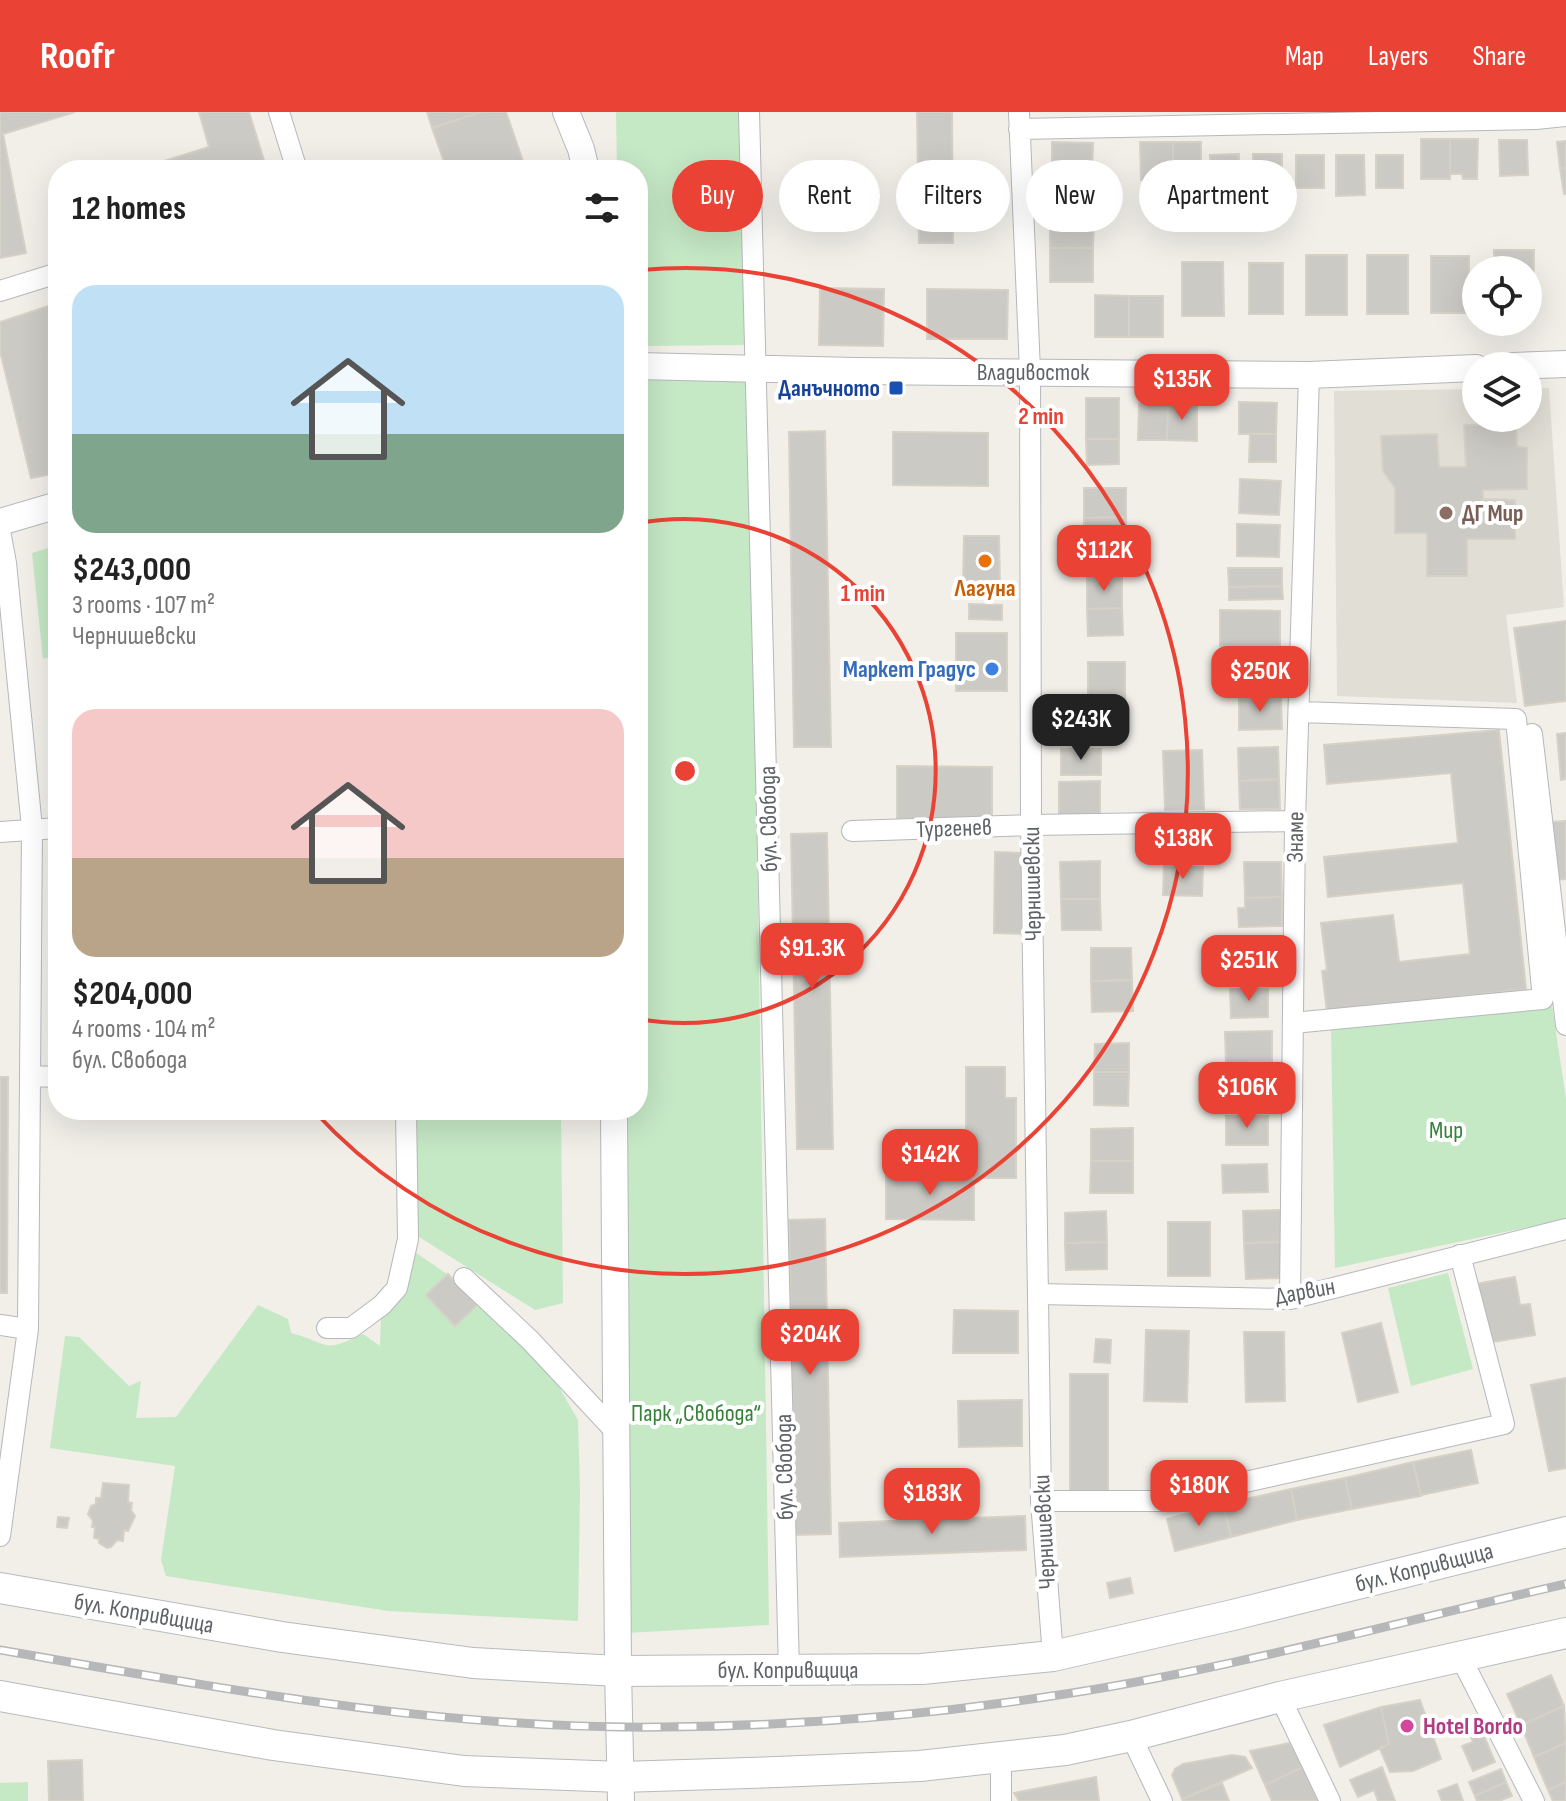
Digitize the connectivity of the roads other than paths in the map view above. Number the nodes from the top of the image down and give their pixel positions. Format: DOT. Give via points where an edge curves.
graph roads {
  1 [pos="279,112"];
  2 [pos="566,112"];
  3 [pos="749,112"];
  4 [pos="1566,116"];
  5 [pos="1019,120"];
  6 [pos="294,160"];
  7 [pos="584,160"];
  8 [pos="48,276"];
  9 [pos="0,291"];
  10 [pos="1566,364"];
  11 [pos="1542,365"];
  12 [pos="648,366"];
  13 [pos="755,367"];
  14 [pos="1462,369"];
  15 [pos="1030,371"];
  16 [pos="1309,375"];
  17 [pos="48,508"];
  18 [pos="0,522"];
  19 [pos="0,531"];
  20 [pos="1300,712"];
  21 [pos="1532,734"];
  22 [pos="1295,821"];
  23 [pos="1031,825"];
  24 [pos="32,828"];
  25 [pos="48,828"];
  26 [pos="852,831"];
  27 [pos="0,832"];
  28 [pos="1293,1023"];
  29 [pos="1566,1025"];
  30 [pos="30,1076"];
  31 [pos="48,1077"];
  32 [pos="406,1120"];
  33 [pos="614,1120"];
  34 [pos="1566,1229"];
  35 [pos="1460,1255"];
  36 [pos="464,1278"];
  37 [pos="1038,1294"];
  38 [pos="1290,1299"];
  39 [pos="0,1325"];
  40 [pos="327,1328"];
  41 [pos="28,1329"];
  42 [pos="616,1432"];
  43 [pos="1041,1501"];
  44 [pos="1566,1532"];
  45 [pos="0,1536"];
  46 [pos="0,1588"];
  47 [pos="1566,1633"];
  48 [pos="1053,1656"];
  49 [pos="1460,1656"];
  50 [pos="618,1671"];
  51 [pos="789,1671"];
  52 [pos="0,1696"];
  53 [pos="1280,1697"];
  54 [pos="1131,1736"];
  55 [pos="1001,1758"];
  56 [pos="621,1789"];
  57 [pos="1001,1801"];
  58 [pos="1162,1801"];
  59 [pos="1330,1801"];
  60 [pos="1534,1801"];
  1 -- 6 [label="street"];
  2 -- 7 [label="street"];
  3 -- 13 [label="street, бул. Свобода"];
  4 -- 5 [label="street"];
  5 -- 15 [label="street, Чернишевски"];
  8 -- 9 [label="street"];
  10 -- 11 [label="street"];
  12 -- 13 [label="street, Владивосток"];
  13 -- 15 [label="street, Владивосток"];
  13 -- 51 [label="street, бул. Свобода"];
  14 -- 16 [label="street, Владивосток"];
  15 -- 16 [label="street, Владивосток"];
  15 -- 23 [label="street, Чернишевски"];
  16 -- 20 [label="street, Знаме"];
  17 -- 18 [label="street"];
  19 -- 24 [label="street"];
  20 -- 22 [label="street, Знаме"];
  20 -- 28 [label="street" via="1516,719 1543,999"];
  21 -- 29 [label="street"];
  22 -- 23 [label="street, Тургенев"];
  22 -- 28 [label="street, Знаме"];
  23 -- 26 [label="street, Тургенев"];
  23 -- 37 [label="street, Чернишевски"];
  24 -- 25 [label="street"];
  24 -- 27 [label="street"];
  24 -- 30 [label="street"];
  28 -- 38 [label="street, Знаме"];
  30 -- 31 [label="street"];
  30 -- 41 [label="street"];
  32 -- 40 [label="street" via="408,1239 397,1288 351,1328"];
  33 -- 42 [label="street"];
  34 -- 35 [label="street, Дарвин"];
  35 -- 38 [label="street, Дарвин"];
  35 -- 43 [label="street" via="1504,1424 1161,1501"];
  36 -- 42 [label="street"];
  37 -- 38 [label="street, Дарвин"];
  37 -- 43 [label="street, Чернишевски"];
  39 -- 41 [label="street"];
  41 -- 45 [label="street"];
  42 -- 50 [label="street"];
  43 -- 48 [label="street, Чернишевски"];
  44 -- 48 [label="main road, бул. Копривщица"];
  46 -- 50 [label="main road, бул. Копривщица" via="392,1653"];
  47 -- 49 [label="main road"];
  48 -- 51 [label="main road, бул. Копривщица" via="922,1669"];
  49 -- 53 [label="main road"];
  49 -- 60 [label="street"];
  50 -- 51 [label="main road, бул. Копривщица"];
  50 -- 56 [label="street"];
  52 -- 56 [label="main road" via="359,1759"];
  53 -- 54 [label="main road"];
  53 -- 59 [label="street"];
  54 -- 55 [label="main road"];
  54 -- 58 [label="street"];
  55 -- 56 [label="main road"];
  55 -- 57 [label="street"];
}
